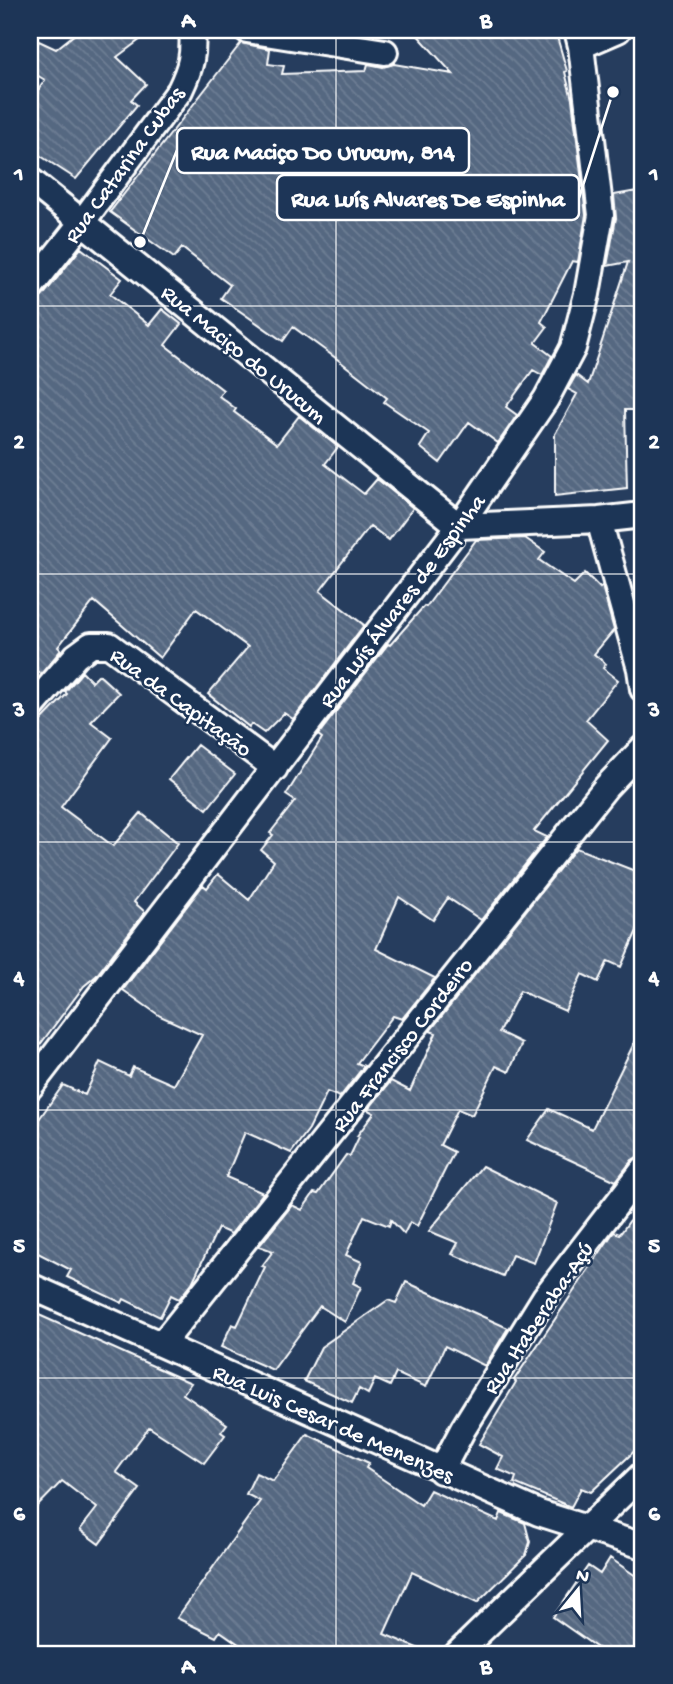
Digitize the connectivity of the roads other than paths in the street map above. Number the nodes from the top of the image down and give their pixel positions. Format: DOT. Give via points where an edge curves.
graph roads {
  1 [pos="192,30"];
  2 [pos="247,30"];
  3 [pos="618,30"];
  4 [pos="579,38"];
  5 [pos="385,52"];
  6 [pos="30,180"];
  7 [pos="83,221"];
  8 [pos="30,288"];
  9 [pos="643,515"];
  10 [pos="598,520"];
  11 [pos="459,526"];
  12 [pos="643,689"];
  13 [pos="30,709"];
  14 [pos="643,748"];
  15 [pos="275,768"];
  16 [pos="30,1087"];
  17 [pos="643,1170"];
  18 [pos="30,1286"];
  19 [pos="162,1344"];
  20 [pos="441,1471"];
  21 [pos="643,1474"];
  22 [pos="586,1529"];
  23 [pos="643,1546"];
  24 [pos="457,1654"];
  1 -- 7 [label="street, Rua Catarina Cubas" via="194,52 180,90"];
  2 -- 5 [label="street"];
  3 -- 4 [label="street"];
  4 -- 11 [label="street, Rua Luís Álvares de Espinha" via="601,215 587,294 573,348 546,399"];
  6 -- 7 [label="street, Rua Maciço do Urucum"];
  7 -- 8 [label="street, Rua Catarina Cubas"];
  7 -- 11 [label="street, Rua Maciço do Urucum"];
  9 -- 10 [label="street"];
  10 -- 11 [label="street"];
  10 -- 12 [label="street"];
  11 -- 15 [label="street, Rua Luís Álvares de Espinha"];
  13 -- 15 [label="street, Rua da Capitação" via="76,656 91,645 109,645"];
  14 -- 19 [label="street, Rua Francisco Cordeiro" via="606,786"];
  15 -- 16 [label="street, Rua Luís Álvares de Espinha"];
  17 -- 20 [label="street, Rua Itaberaba-Açú" via="545,1297"];
  18 -- 19 [label="street, Rua Luis Cesar de Menenzes"];
  19 -- 20 [label="street, Rua Luis Cesar de Menenzes"];
  20 -- 22 [label="street, Rua Luis Cesar de Menenzes"];
  21 -- 22 [label="street"];
  22 -- 23 [label="street, Rua Luis Cesar de Menenzes"];
  22 -- 24 [label="street"];
}
